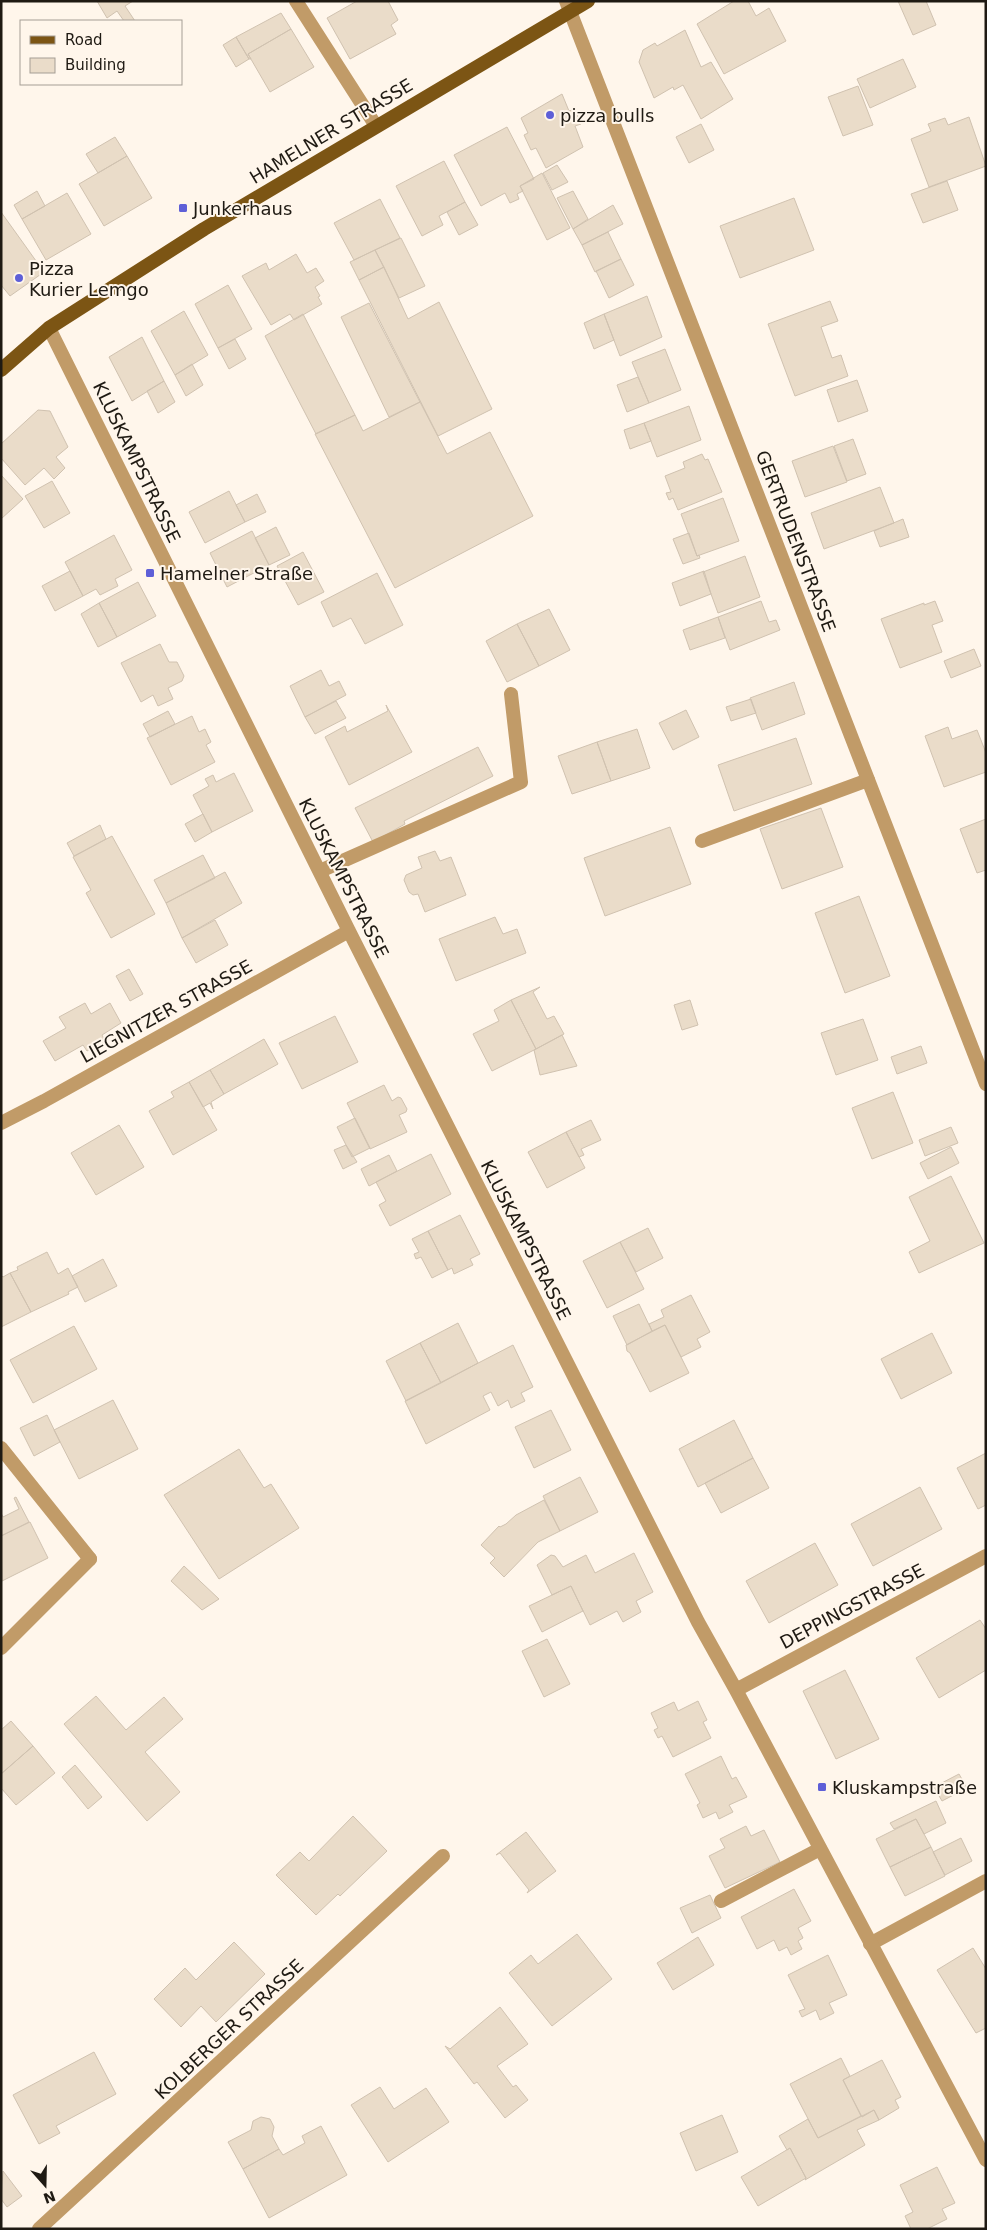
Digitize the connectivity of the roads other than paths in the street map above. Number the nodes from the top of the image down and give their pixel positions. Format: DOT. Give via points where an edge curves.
graph roads {
  1 [pos="296,1"];
  2 [pos="588,1"];
  3 [pos="569,6"];
  4 [pos="376,126"];
  5 [pos="49,328"];
  6 [pos="1,370"];
  7 [pos="511,694"];
  8 [pos="868,780"];
  9 [pos="702,841"];
  10 [pos="320,871"];
  11 [pos="349,931"];
  12 [pos="986,1084"];
  13 [pos="1,1123"];
  14 [pos="1,1448"];
  15 [pos="986,1556"];
  16 [pos="1,1648"];
  17 [pos="736,1690"];
  18 [pos="820,1849"];
  19 [pos="443,1856"];
  20 [pos="986,1882"];
  21 [pos="721,1901"];
  22 [pos="870,1944"];
  23 [pos="986,2160"];
  24 [pos="39,2229"];
  1 -- 4 [label="street"];
  2 -- 3 [label="main road, HAMELNER STRASSE"];
  3 -- 4 [label="main road, HAMELNER STRASSE"];
  3 -- 8 [label="street, GERTRUDENSTRASSE"];
  4 -- 5 [label="main road, HAMELNER STRASSE" via="204,229"];
  5 -- 6 [label="main road, HAMELNER STRASSE"];
  5 -- 10 [label="street, KLUSKAMPSTRASSE"];
  7 -- 10 [label="street" via="521,782"];
  8 -- 9 [label="street"];
  8 -- 12 [label="street, GERTRUDENSTRASSE"];
  10 -- 11 [label="street, KLUSKAMPSTRASSE"];
  11 -- 13 [label="street, LIEGNITZER STRASSE"];
  11 -- 17 [label="street, KLUSKAMPSTRASSE" via="698,1622"];
  14 -- 16 [label="street" via="90,1559"];
  15 -- 17 [label="street, DEPPINGSTRASSE"];
  17 -- 18 [label="street, KLUSKAMPSTRASSE"];
  18 -- 21 [label="street"];
  18 -- 22 [label="street, KLUSKAMPSTRASSE"];
  19 -- 24 [label="street, KOLBERGER STRASSE"];
  20 -- 22 [label="street"];
  22 -- 23 [label="street, KLUSKAMPSTRASSE"];
}
